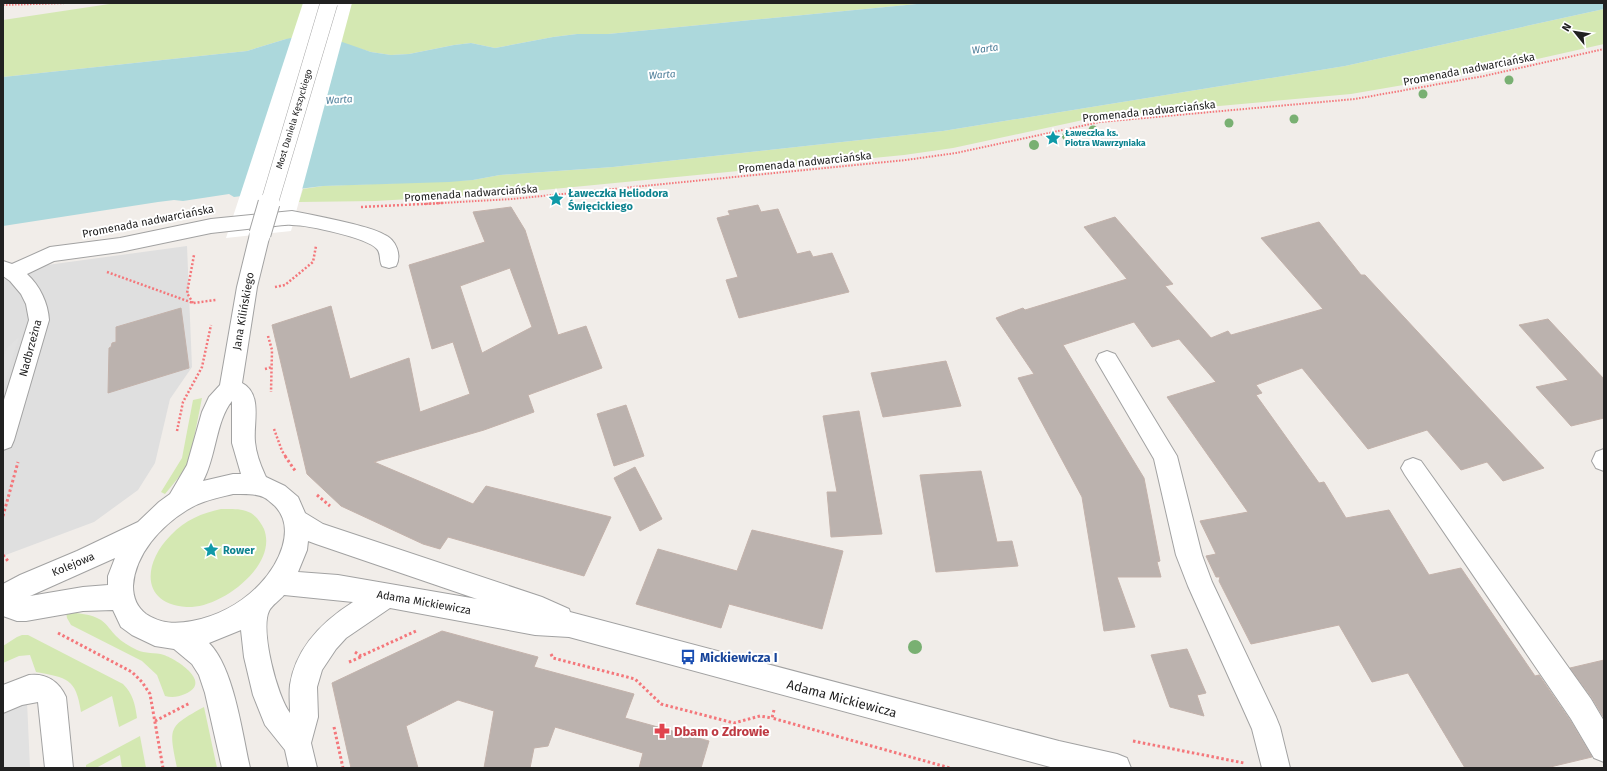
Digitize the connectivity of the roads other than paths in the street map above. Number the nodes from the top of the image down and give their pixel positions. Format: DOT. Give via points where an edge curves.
graph roads {
  1 [pos="329,3"];
  2 [pos="260,234"];
  3 [pos="389,261"];
  4 [pos="8,270"];
  5 [pos="1107,360"];
  6 [pos="230,388"];
  7 [pos="3,440"];
  8 [pos="1413,468"];
  9 [pos="258,485"];
  10 [pos="179,502"];
  11 [pos="296,520"];
  12 [pos="145,530"];
  13 [pos="278,582"];
  14 [pos="387,596"];
  15 [pos="120,597"];
  16 [pos="3,599"];
  17 [pos="259,602"];
  18 [pos="3,604"];
  19 [pos="569,624"];
  20 [pos="177,636"];
  21 [pos="3,699"];
  22 [pos="1604,748"];
  23 [pos="300,756"];
  24 [pos="59,768"];
  25 [pos="236,768"];
  26 [pos="1117,768"];
  27 [pos="1276,768"];
  1 -- 2 [label="street, Most Daniela Kęszyckiego, bridge"];
  2 -- 6 [label="street, Jana Kilińskiego" via="247,287"];
  3 -- 4 [label="street" via="389,252 380,240 317,222 292,218 212,226 128,243 50,254"];
  4 -- 7 [label="street, Nadbrzeżna" via="24,284 37,306 39,320"];
  5 -- 27 [label="street" via="1164,456 1189,555 1266,727"];
  6 -- 9 [label="street" via="242,396 244,402 242,429 246,457"];
  6 -- 10 [label="street" via="217,403 198,467"];
  8 -- 22 [label="street" via="1581,709"];
  9 -- 10 [label="street" via="233,484 206,490"];
  9 -- 11 [label="street" via="277,492 290,504"];
  10 -- 12 [label="street"];
  11 -- 13 [label="street" via="298,540 291,561"];
  11 -- 19 [label="street, Adama Mickiewicza" via="316,533 542,609"];
  12 -- 15 [label="street" via="130,552 121,576"];
  12 -- 16 [label="street, Kolejowa" via="78,563 32,581"];
  13 -- 14 [label="street, Adama Mickiewicza" via="319,585"];
  13 -- 17 [label="street"];
  14 -- 19 [label="street, Adama Mickiewicza" via="535,622"];
  14 -- 23 [label="street" via="354,615 318,650 304,680"];
  15 -- 18 [label="street" via="83,599 26,609"];
  15 -- 20 [label="street" via="130,618 150,632"];
  17 -- 20 [label="street" via="234,620 206,632"];
  17 -- 23 [label="street" via="254,635 265,687 276,716"];
  19 -- 26 [label="street, Adama Mickiewicza" via="1059,755"];
  20 -- 25 [label="street" via="202,655 208,664"];
  21 -- 24 [label="street" via="29,689 47,690 52,697"];
}
